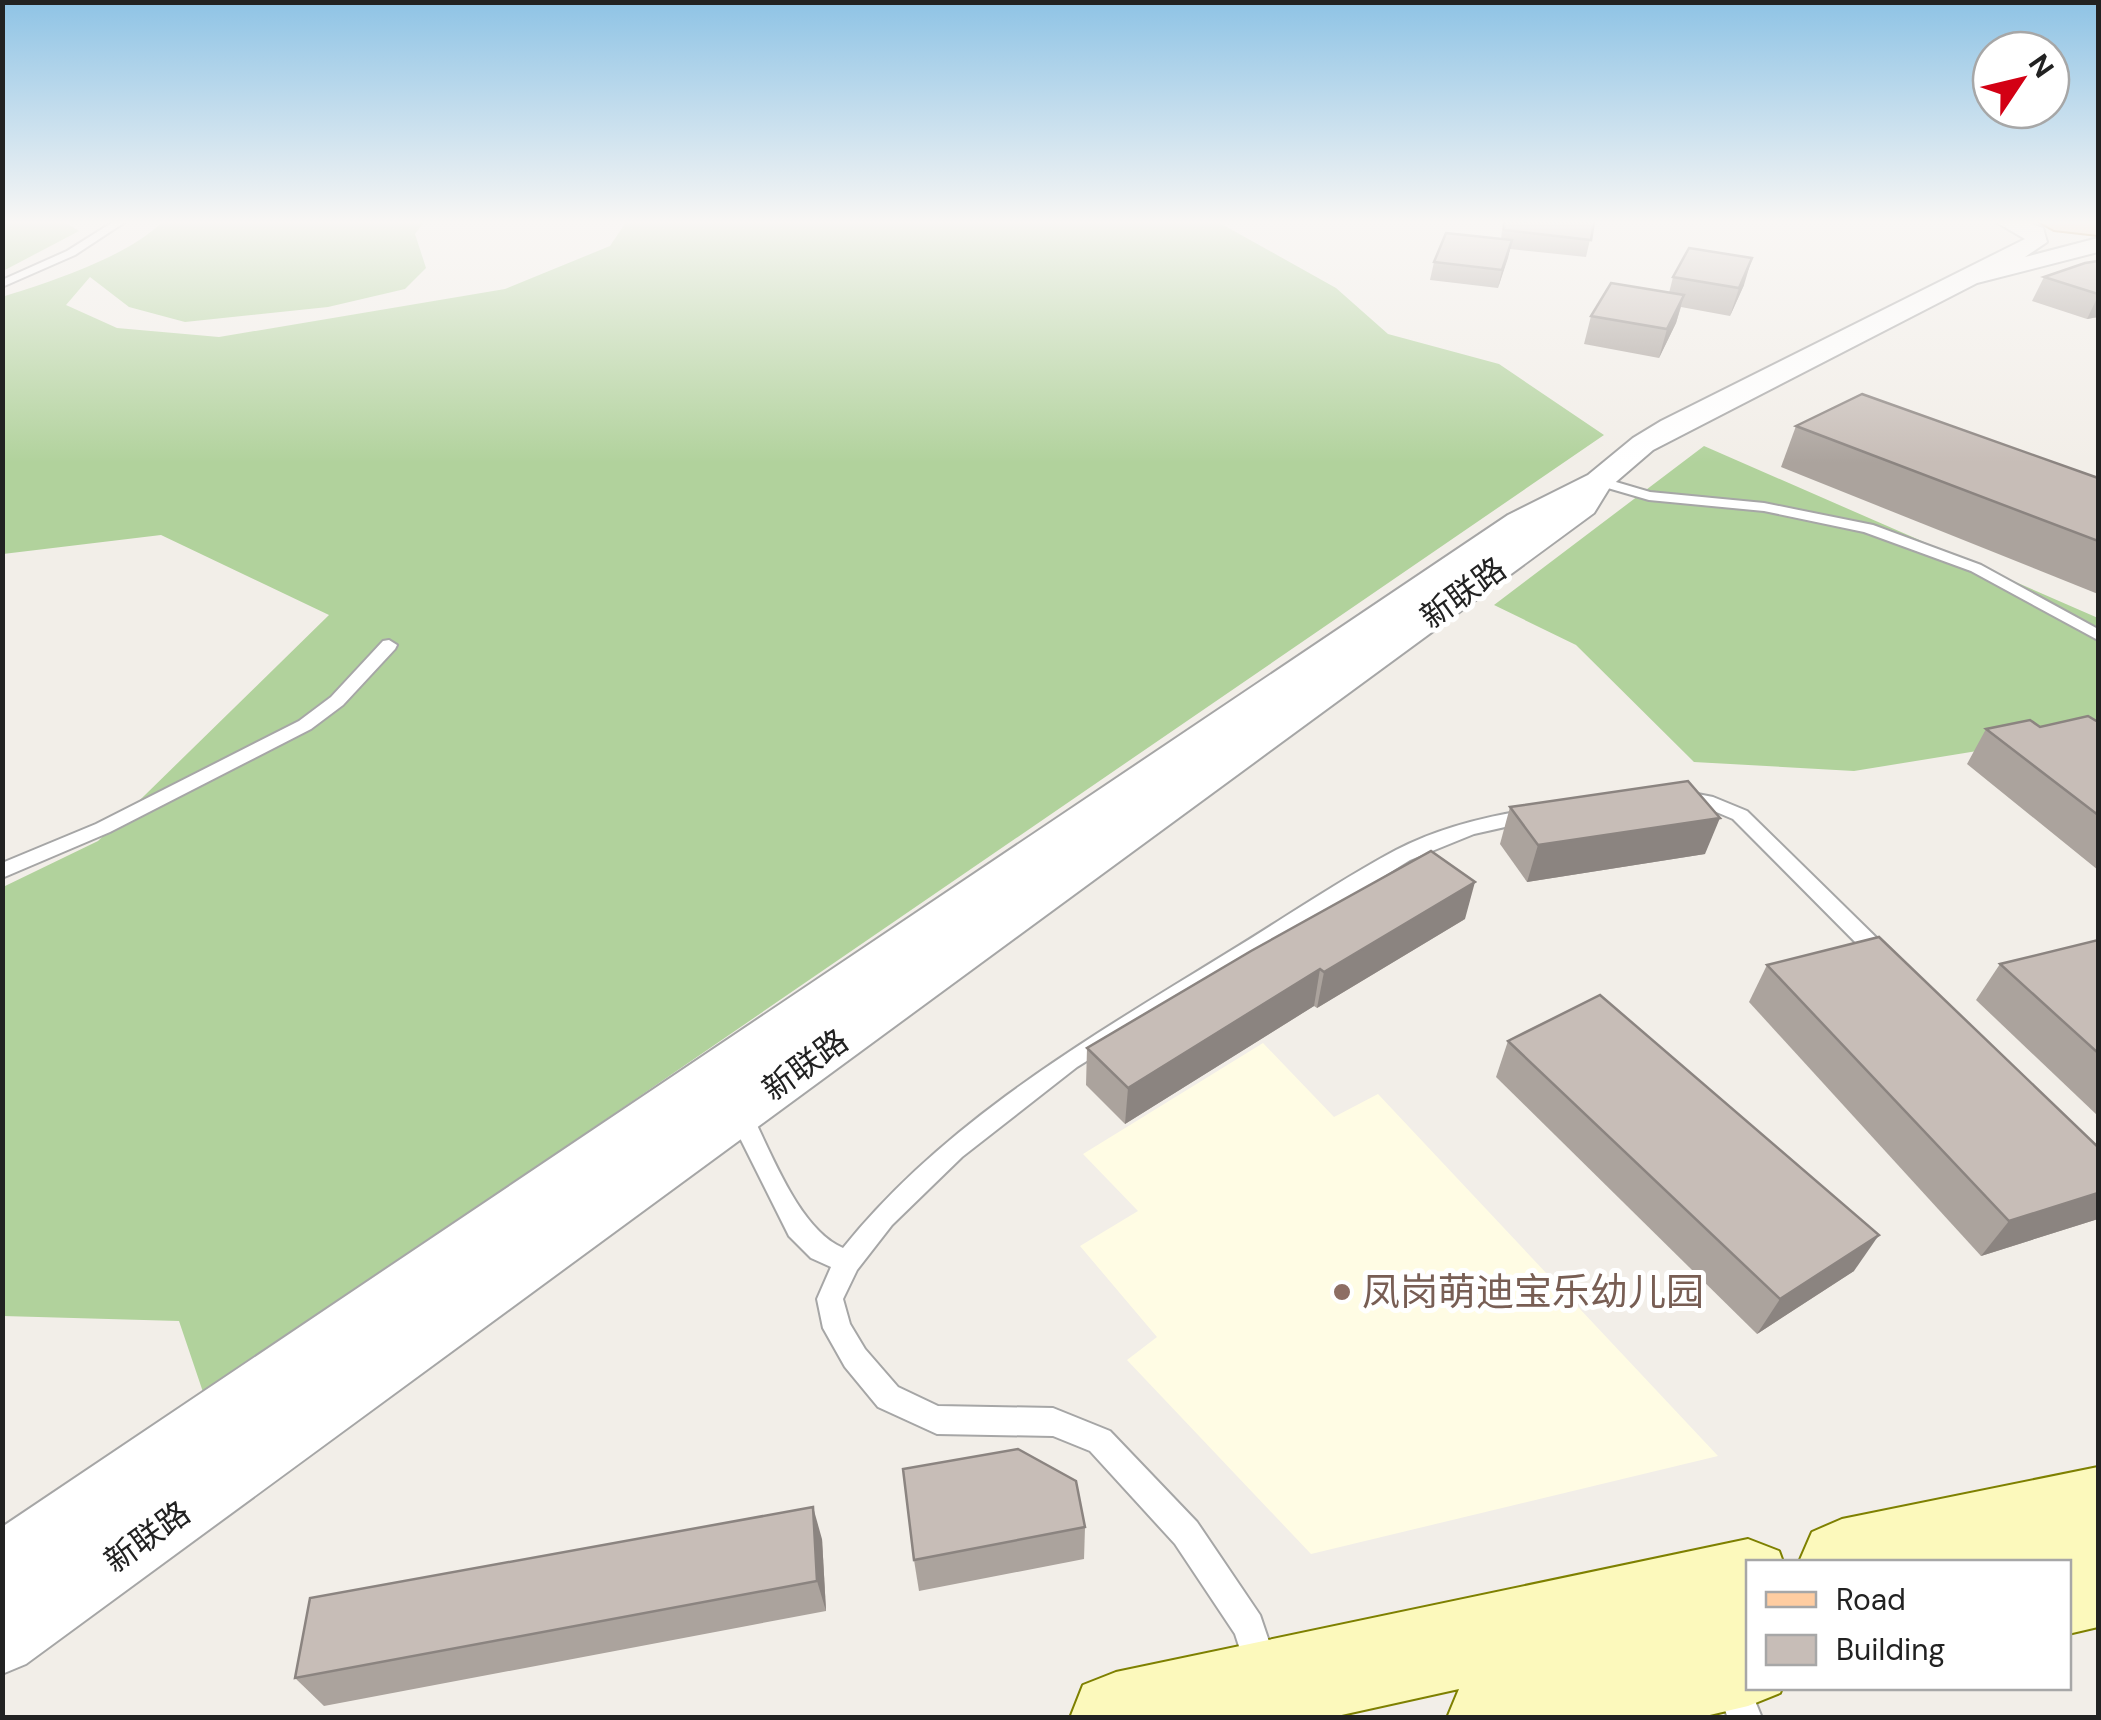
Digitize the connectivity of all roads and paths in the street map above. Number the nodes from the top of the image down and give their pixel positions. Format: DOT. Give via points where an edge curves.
graph roads {
  1 [pos="1921,302"];
  2 [pos="1599,481"];
  3 [pos="2098,635"];
  4 [pos="389,645"];
  5 [pos="1657,798"];
  6 [pos="1565,811"];
  7 [pos="2,871"];
  8 [pos="1906,980"];
  9 [pos="739,1112"];
  10 [pos="847,1262"];
  11 [pos="2098,1509"];
  12 [pos="1852,1560"];
  13 [pos="2,1566"];
  14 [pos="1746,1582"];
  15 [pos="2098,1584"];
  16 [pos="2071,1590"];
  17 [pos="6,1640"];
  18 [pos="1739,1682"];
  19 [pos="1266,1683"];
  20 [pos="1116,1718"];
  21 [pos="1493,1718"];
  1 -- 2 [label="street, 新联路" via="1672,427"];
  2 -- 3 [label="lane" via="1649,496 1815,514 1886,534 1976,568"];
  2 -- 9 [label="street, 新联路" via="1583,506"];
  2 -- 13 [label="street, 新联路" via="1502,534"];
  4 -- 7 [label="lane" via="305,725"];
  5 -- 8 [label="lane" via="1706,801 1740,815"];
  6 -- 10 [label="lane" via="1492,821 1402,854 1069,1060 953,1150"];
  9 -- 10 [label="lane" via="798,1228 820,1250"];
  9 -- 17 [label="street, 新联路"];
  10 -- 19 [label="lane" via="830,1299 838,1328 888,1397 937,1420 1053,1422 1100,1440 1186,1533 1249,1626"];
  11 -- 12 [label="street"];
  14 -- 19 [label="street"];
  15 -- 16 [label="street"];
  18 -- 21 [label="street"];
  19 -- 20 [label="street"];
}
